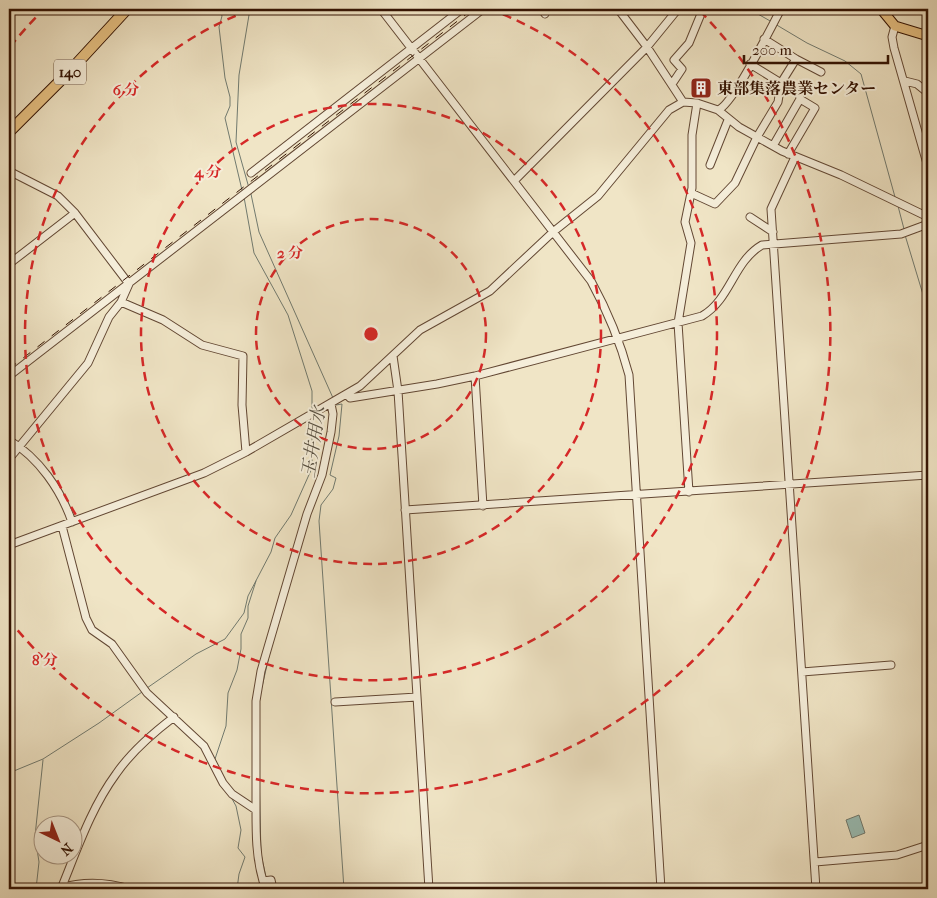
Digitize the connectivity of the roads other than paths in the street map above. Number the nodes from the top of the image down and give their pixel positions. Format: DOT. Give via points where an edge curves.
graph roads {
  1 [pos="381,9"];
  2 [pos="462,9"];
  3 [pos="483,9"];
  4 [pos="618,9"];
  5 [pos="678,9"];
  6 [pos="703,9"];
  7 [pos="781,9"];
  8 [pos="881,9"];
  9 [pos="121,11"];
  10 [pos="896,26"];
  11 [pos="928,36"];
  12 [pos="764,39"];
  13 [pos="411,48"];
  14 [pos="647,48"];
  15 [pos="419,58"];
  16 [pos="796,59"];
  17 [pos="750,64"];
  18 [pos="67,70"];
  19 [pos="821,72"];
  20 [pos="905,81"];
  21 [pos="781,83"];
  22 [pos="672,84"];
  23 [pos="928,93"];
  24 [pos="800,99"];
  25 [pos="684,102"];
  26 [pos="697,103"];
  27 [pos="718,110"];
  28 [pos="728,120"];
  29 [pos="9,123"];
  30 [pos="9,132"];
  31 [pos="757,137"];
  32 [pos="772,146"];
  33 [pos="792,156"];
  34 [pos="710,165"];
  35 [pos="928,167"];
  36 [pos="9,171"];
  37 [pos="251,173"];
  38 [pos="514,181"];
  39 [pos="691,193"];
  40 [pos="75,213"];
  41 [pos="750,217"];
  42 [pos="928,217"];
  43 [pos="928,224"];
  44 [pos="553,232"];
  45 [pos="773,232"];
  46 [pos="774,243"];
  47 [pos="9,264"];
  48 [pos="129,284"];
  49 [pos="122,302"];
  50 [pos="678,323"];
  51 [pos="619,338"];
  52 [pos="393,356"];
  53 [pos="9,376"];
  54 [pos="475,376"];
  55 [pos="398,391"];
  56 [pos="347,395"];
  57 [pos="334,403"];
  58 [pos="9,440"];
  59 [pos="19,447"];
  60 [pos="246,452"];
  61 [pos="9,459"];
  62 [pos="928,475"];
  63 [pos="790,485"];
  64 [pos="689,492"];
  65 [pos="635,495"];
  66 [pos="483,506"];
  67 [pos="405,510"];
  68 [pos="72,522"];
  69 [pos="62,526"];
  70 [pos="9,545"];
  71 [pos="891,665"];
  72 [pos="802,672"];
  73 [pos="417,697"];
  74 [pos="335,702"];
  75 [pos="174,717"];
  76 [pos="256,810"];
  77 [pos="928,845"];
  78 [pos="815,862"];
  79 [pos="60,889"];
  80 [pos="130,889"];
  81 [pos="273,889"];
  82 [pos="429,889"];
  83 [pos="661,889"];
  84 [pos="816,889"];
  1 -- 13 [label="street"];
  2 -- 13 [label="street"];
  3 -- 15 [label="street"];
  4 -- 14 [label="street"];
  5 -- 14 [label="street"];
  6 -- 22 [label="street" via="689,43 674,60 682,69"];
  7 -- 12 [label="street"];
  8 -- 10 [label="main road"];
  9 -- 18 [label="highway, 140"];
  10 -- 11 [label="main road"];
  10 -- 20 [label="street" via="892,38"];
  12 -- 16 [label="street"];
  12 -- 17 [label="street"];
  13 -- 15 [label="street"];
  13 -- 37 [label="street"];
  14 -- 22 [label="street"];
  14 -- 38 [label="street"];
  15 -- 38 [label="street"];
  15 -- 48 [label="street"];
  16 -- 19 [label="street"];
  16 -- 21 [label="street"];
  17 -- 21 [label="street"];
  17 -- 27 [label="street" via="738,88 724,108"];
  18 -- 29 [label="highway, 140"];
  18 -- 30 [label="highway, 140"];
  20 -- 23 [label="street" via="917,84"];
  20 -- 35 [label="street"];
  21 -- 24 [label="street" via="799,93"];
  21 -- 31 [label="street" via="778,102"];
  22 -- 25 [label="street"];
  24 -- 32 [label="street"];
  24 -- 33 [label="street" via="815,108"];
  25 -- 26 [label="street"];
  25 -- 44 [label="street" via="669,110 598,196"];
  26 -- 27 [label="street"];
  26 -- 39 [label="street" via="692,135"];
  27 -- 28 [label="street"];
  28 -- 31 [label="street"];
  28 -- 34 [label="street"];
  31 -- 32 [label="street"];
  31 -- 39 [label="street" via="735,183 716,204"];
  32 -- 33 [label="street"];
  33 -- 42 [label="street"];
  33 -- 45 [label="street" via="772,209"];
  36 -- 40 [label="street" via="58,196"];
  38 -- 44 [label="street"];
  39 -- 50 [label="street" via="686,222 691,243"];
  40 -- 47 [label="street"];
  40 -- 48 [label="street"];
  41 -- 45 [label="street"];
  43 -- 46 [label="street" via="905,233"];
  44 -- 51 [label="street" via="591,281"];
  44 -- 52 [label="street" via="490,291 431,322"];
  45 -- 46 [label="street"];
  46 -- 50 [label="street" via="762,245 744,258 719,302 709,312"];
  46 -- 63 [label="street"];
  48 -- 49 [label="street"];
  48 -- 53 [label="street"];
  49 -- 59 [label="street" via="109,317 88,363"];
  49 -- 60 [label="street" via="163,320 202,345 243,356 242,405"];
  50 -- 51 [label="street"];
  50 -- 64 [label="street"];
  51 -- 54 [label="street"];
  51 -- 65 [label="street" via="628,375"];
  52 -- 55 [label="street"];
  52 -- 56 [label="street" via="374,376"];
  54 -- 55 [label="street"];
  54 -- 66 [label="street"];
  55 -- 56 [label="street" via="350,398"];
  55 -- 67 [label="street"];
  56 -- 57 [label="street"];
  57 -- 60 [label="street"];
  57 -- 76 [label="street" via="322,475 306,514 261,671 256,701"];
  58 -- 59 [label="street"];
  59 -- 61 [label="street"];
  59 -- 68 [label="street" via="56,486"];
  60 -- 68 [label="street" via="204,473"];
  62 -- 63 [label="street"];
  63 -- 64 [label="street"];
  63 -- 72 [label="street"];
  64 -- 65 [label="street"];
  65 -- 66 [label="street"];
  65 -- 83 [label="street"];
  66 -- 67 [label="street"];
  67 -- 73 [label="street"];
  68 -- 69 [label="street"];
  69 -- 70 [label="street"];
  69 -- 75 [label="street" via="92,630 112,644 144,690"];
  71 -- 72 [label="street"];
  72 -- 78 [label="street"];
  73 -- 74 [label="street"];
  73 -- 82 [label="street"];
  75 -- 76 [label="street" via="204,746 232,794"];
  75 -- 79 [label="street" via="145,741 116,773 89,822"];
  76 -- 81 [label="street" via="260,869"];
  77 -- 78 [label="street" via="897,855"];
  78 -- 84 [label="street"];
  79 -- 80 [label="street" via="81,884 112,884"];
}
